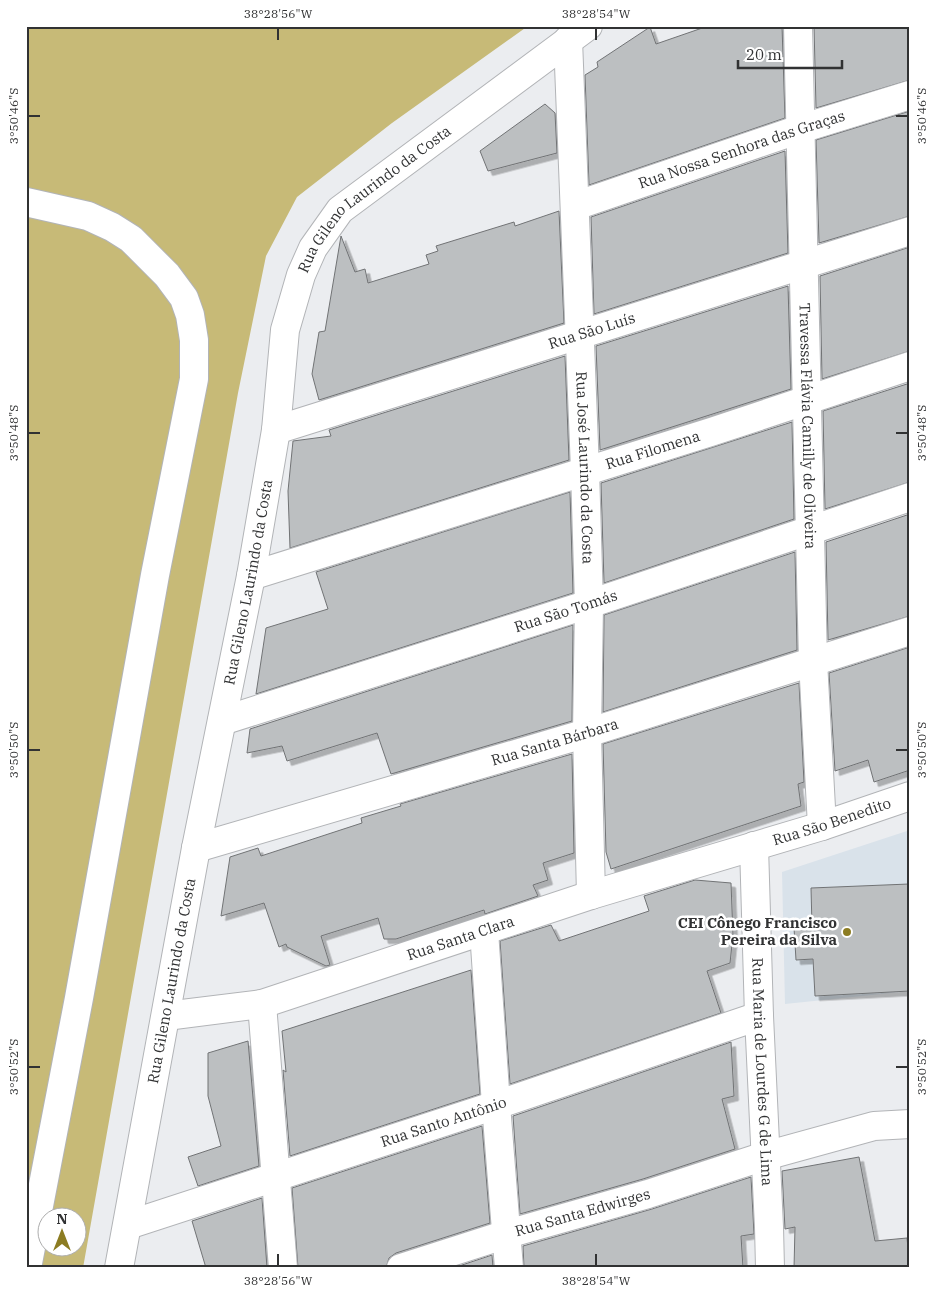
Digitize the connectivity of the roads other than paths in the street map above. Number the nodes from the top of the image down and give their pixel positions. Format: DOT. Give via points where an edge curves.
graph roads {
  1 [pos="798,26"];
  2 [pos="578,33"];
  3 [pos="910,95"];
  4 [pos="800,129"];
  5 [pos="26,202"];
  6 [pos="575,206"];
  7 [pos="910,231"];
  8 [pos="803,266"];
  9 [pos="580,336"];
  10 [pos="910,366"];
  11 [pos="806,400"];
  12 [pos="276,430"];
  13 [pos="586,470"];
  14 [pos="910,497"];
  15 [pos="810,529"];
  16 [pos="252,576"];
  17 [pos="589,604"];
  18 [pos="910,631"];
  19 [pos="813,662"];
  20 [pos="222,721"];
  21 [pos="587,733"];
  22 [pos="910,796"];
  23 [pos="822,826"];
  24 [pos="754,846"];
  25 [pos="196,848"];
  26 [pos="591,895"];
  27 [pos="484,931"];
  28 [pos="262,1004"];
  29 [pos="166,1016"];
  30 [pos="759,1016"];
  31 [pos="496,1105"];
  32 [pos="910,1124"];
  33 [pos="765,1156"];
  34 [pos="277,1176"];
  35 [pos="128,1225"];
  36 [pos="507,1234"];
  37 [pos="27,1268"];
  38 [pos="119,1268"];
  39 [pos="283,1268"];
  40 [pos="401,1268"];
  41 [pos="509,1268"];
  42 [pos="770,1268"];
  1 -- 4 [label="street, Travessa Flávia Camilly de Oliveira"];
  2 -- 6 [label="street, Rua José Laurindo da Costa"];
  2 -- 12 [label="street, Rua Gileno Laurindo da Costa" via="340,210 313,248 301,275 285,330"];
  3 -- 4 [label="street, Rua Nossa Senhora das Graças"];
  4 -- 6 [label="street, Rua Nossa Senhora das Graças"];
  4 -- 8 [label="street, Travessa Flávia Camilly de Oliveira"];
  5 -- 37 [label="street" via="88,216 131,239 167,275 184,298 194,340 194,379"];
  6 -- 9 [label="street, Rua José Laurindo da Costa"];
  7 -- 8 [label="street, Rua São Luís"];
  8 -- 9 [label="street, Rua São Luís"];
  8 -- 11 [label="street, Travessa Flávia Camilly de Oliveira"];
  9 -- 12 [label="street, Rua São Luís"];
  9 -- 13 [label="street, Rua José Laurindo da Costa"];
  10 -- 11 [label="street, Rua Filomena"];
  11 -- 13 [label="street, Rua Filomena"];
  11 -- 15 [label="street, Travessa Flávia Camilly de Oliveira"];
  12 -- 16 [label="street, Rua Gileno Laurindo da Costa"];
  13 -- 16 [label="street, Rua Filomena"];
  13 -- 17 [label="street, Rua José Laurindo da Costa"];
  14 -- 15 [label="street, Rua São Tomás"];
  15 -- 17 [label="street, Rua São Tomás"];
  15 -- 19 [label="street, Travessa Flávia Camilly de Oliveira"];
  16 -- 20 [label="street, Rua Gileno Laurindo da Costa"];
  17 -- 20 [label="street, Rua São Tomás"];
  17 -- 21 [label="street, Rua José Laurindo da Costa"];
  18 -- 19 [label="street, Rua Santa Bárbara"];
  19 -- 21 [label="street, Rua Santa Bárbara"];
  19 -- 23 [label="street, Travessa Flávia Camilly de Oliveira"];
  20 -- 25 [label="street, Rua Gileno Laurindo da Costa"];
  21 -- 25 [label="street, Rua Santa Bárbara"];
  21 -- 26 [label="street, Rua José Laurindo da Costa"];
  22 -- 23 [label="street, Rua São Benedito"];
  23 -- 24 [label="street, Rua São Benedito"];
  24 -- 26 [label="street, Rua Santa Clara"];
  24 -- 30 [label="street, Rua Maria de Lourdes G de Lima"];
  25 -- 29 [label="street, Rua Gileno Laurindo da Costa"];
  26 -- 27 [label="street, Rua Santa Clara"];
  27 -- 28 [label="street, Rua Santa Clara"];
  27 -- 31 [label="street"];
  28 -- 29 [label="street, Rua Santa Clara"];
  28 -- 34 [label="street"];
  29 -- 35 [label="street, Rua Gileno Laurindo da Costa"];
  30 -- 31 [label="street, Rua Santo Antônio"];
  30 -- 33 [label="street, Rua Maria de Lourdes G de Lima"];
  31 -- 34 [label="street, Rua Santo Antônio"];
  31 -- 36 [label="street"];
  32 -- 33 [label="street, Rua Santa Edwirges" via="874,1126"];
  33 -- 36 [label="street, Rua Santa Edwirges" via="648,1194"];
  33 -- 42 [label="street, Rua Maria de Lourdes G de Lima"];
  34 -- 35 [label="street, Rua Santo Antônio"];
  34 -- 39 [label="street"];
  35 -- 38 [label="street, Rua Gileno Laurindo da Costa"];
  36 -- 40 [label="street, Rua Santa Edwirges"];
  36 -- 41 [label="street"];
}
